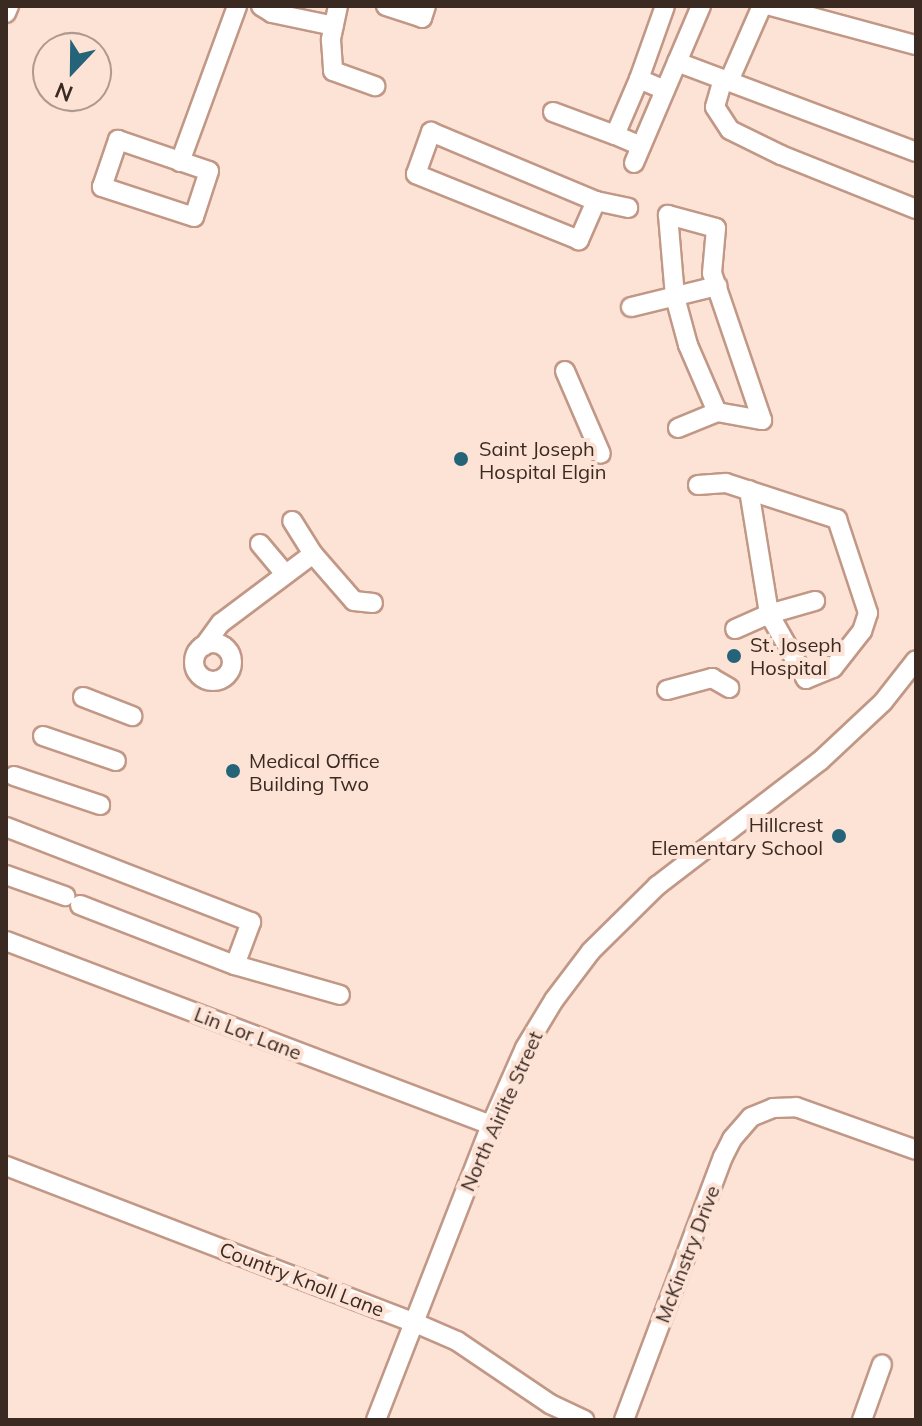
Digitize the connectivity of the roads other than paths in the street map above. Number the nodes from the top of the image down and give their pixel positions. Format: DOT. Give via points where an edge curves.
graph roads {
  1 [pos="9,6"];
  2 [pos="237,6"];
  3 [pos="261,6"];
  4 [pos="338,6"];
  5 [pos="386,6"];
  6 [pos="426,6"];
  7 [pos="663,6"];
  8 [pos="701,6"];
  9 [pos="762,6"];
  10 [pos="771,6"];
  11 [pos="6,13"];
  12 [pos="334,26"];
  13 [pos="916,45"];
  14 [pos="677,62"];
  15 [pos="639,79"];
  16 [pos="726,80"];
  17 [pos="375,86"];
  18 [pos="665,90"];
  19 [pos="553,112"];
  20 [pos="615,135"];
  21 [pos="916,152"];
  22 [pos="180,162"];
  23 [pos="596,201"];
  24 [pos="628,208"];
  25 [pos="916,209"];
  26 [pos="717,286"];
  27 [pos="675,297"];
  28 [pos="631,307"];
  29 [pos="565,371"];
  30 [pos="717,412"];
  31 [pos="678,428"];
  32 [pos="601,454"];
  33 [pos="698,485"];
  34 [pos="749,490"];
  35 [pos="292,521"];
  36 [pos="260,544"];
  37 [pos="313,554"];
  38 [pos="285,574"];
  39 [pos="815,601"];
  40 [pos="373,603"];
  41 [pos="769,614"];
  42 [pos="735,629"];
  43 [pos="204,646"];
  44 [pos="916,660"];
  45 [pos="729,688"];
  46 [pos="667,690"];
  47 [pos="83,697"];
  48 [pos="132,716"];
  49 [pos="43,736"];
  50 [pos="116,761"];
  51 [pos="14,776"];
  52 [pos="100,805"];
  53 [pos="6,827"];
  54 [pos="6,875"];
  55 [pos="6,941"];
  56 [pos="235,965"];
  57 [pos="340,995"];
  58 [pos="491,1125"];
  59 [pos="916,1150"];
  60 [pos="6,1166"];
  61 [pos="413,1322"];
  62 [pos="882,1364"];
  63 [pos="376,1420"];
  64 [pos="584,1420"];
  65 [pos="624,1420"];
  66 [pos="862,1420"];
  1 -- 11 [label="street"];
  2 -- 22 [label="street"];
  3 -- 12 [label="street"];
  4 -- 12 [label="street"];
  5 -- 6 [label="street" via="422,18"];
  7 -- 15 [label="street"];
  8 -- 14 [label="street"];
  9 -- 16 [label="street"];
  10 -- 13 [label="street"];
  12 -- 17 [label="street" via="333,71"];
  14 -- 16 [label="street"];
  14 -- 18 [label="street"];
  15 -- 18 [label="street"];
  15 -- 20 [label="street"];
  16 -- 21 [label="street"];
  16 -- 25 [label="street" via="715,107 730,130"];
  18 -- 20 [label="street" via="638,154"];
  19 -- 20 [label="street"];
  22 -- 22 [label="street" via="209,171 194,217 102,187 118,140"];
  23 -- 23 [label="street" via="431,132 416,174 579,240"];
  23 -- 24 [label="street"];
  26 -- 27 [label="street"];
  26 -- 27 [label="street" via="712,273 716,228 668,215"];
  26 -- 30 [label="street" via="762,420"];
  27 -- 28 [label="street"];
  27 -- 30 [label="street" via="688,345"];
  29 -- 32 [label="street"];
  30 -- 31 [label="street"];
  33 -- 34 [label="street" via="726,483"];
  34 -- 41 [label="street"];
  34 -- 41 [label="street" via="837,519 868,613 862,631 833,668 806,679"];
  35 -- 37 [label="street"];
  36 -- 38 [label="street"];
  37 -- 38 [label="street"];
  37 -- 40 [label="street" via="354,601"];
  38 -- 43 [label="street" via="221,623"];
  39 -- 41 [label="street"];
  41 -- 42 [label="street"];
  44 -- 58 [label="street, North Airlite Street" via="883,702 820,761 657,886 591,951 525,1048"];
  45 -- 46 [label="street" via="712,678"];
  47 -- 48 [label="street"];
  49 -- 50 [label="street"];
  51 -- 52 [label="street"];
  53 -- 56 [label="street" via="251,922"];
  54 -- 56 [label="street"];
  55 -- 58 [label="street, Lin Lor Lane"];
  56 -- 57 [label="street"];
  58 -- 61 [label="street, North Airlite Street"];
  59 -- 65 [label="street, McKinstry Drive" via="808,1110 773,1108 751,1117 723,1157"];
  60 -- 61 [label="street, Country Knoll Lane"];
  61 -- 63 [label="street, North Airlite Street"];
  61 -- 64 [label="street, Country Knoll Lane" via="457,1341 550,1404"];
  62 -- 66 [label="street"];
}
